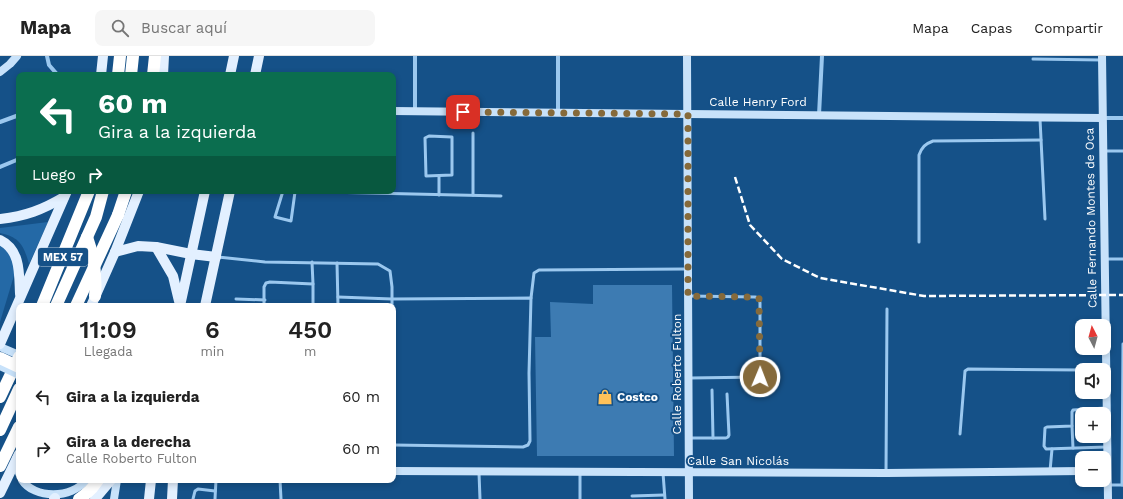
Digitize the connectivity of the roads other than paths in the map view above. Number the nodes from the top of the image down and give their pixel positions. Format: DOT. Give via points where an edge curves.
graph roads {
  1 [pos="17,56"];
  2 [pos="47,56"];
  3 [pos="103,56"];
  4 [pos="120,56"];
  5 [pos="133,56"];
  6 [pos="156,56"];
  7 [pos="164,56"];
  8 [pos="234,56"];
  9 [pos="259,56"];
  10 [pos="415,56"];
  11 [pos="558,56"];
  12 [pos="687,56"];
  13 [pos="822,56"];
  14 [pos="1102,58"];
  15 [pos="1033,59"];
  16 [pos="0,72"];
  17 [pos="55,72"];
  18 [pos="101,72"];
  19 [pos="118,72"];
  20 [pos="131,72"];
  21 [pos="153,72"];
  22 [pos="163,72"];
  23 [pos="231,72"];
  24 [pos="256,72"];
  25 [pos="396,111"];
  26 [pos="415,111"];
  27 [pos="558,113"];
  28 [pos="688,114"];
  29 [pos="819,115"];
  30 [pos="16,116"];
  31 [pos="1040,117"];
  32 [pos="1102,118"];
  33 [pos="1123,118"];
  34 [pos="0,122"];
  35 [pos="473,133"];
  36 [pos="1041,140"];
  37 [pos="1102,151"];
  38 [pos="1123,151"];
  39 [pos="16,160"];
  40 [pos="0,167"];
  41 [pos="439,176"];
  42 [pos="66,194"];
  43 [pos="89,194"];
  44 [pos="102,194"];
  45 [pos="125,194"];
  46 [pos="138,194"];
  47 [pos="203,194"];
  48 [pos="229,194"];
  49 [pos="281,194"];
  50 [pos="295,194"];
  51 [pos="391,194"];
  52 [pos="439,195"];
  53 [pos="473,195"];
  54 [pos="501,196"];
  55 [pos="0,219"];
  56 [pos="1045,219"];
  57 [pos="87,237"];
  58 [pos="0,240"];
  59 [pos="918,242"];
  60 [pos="156,247"];
  61 [pos="115,252"];
  62 [pos="191,254"];
  63 [pos="216,257"];
  64 [pos="1104,258"];
  65 [pos="1123,259"];
  66 [pos="312,262"];
  67 [pos="337,263"];
  68 [pos="688,269"];
  69 [pos="313,284"];
  70 [pos="20,296"];
  71 [pos="688,296"];
  72 [pos="338,297"];
  73 [pos="531,298"];
  74 [pos="236,299"];
  75 [pos="392,299"];
  76 [pos="265,300"];
  77 [pos="93,301"];
  78 [pos="17,303"];
  79 [pos="43,303"];
  80 [pos="57,303"];
  81 [pos="77,303"];
  82 [pos="179,303"];
  83 [pos="181,303"];
  84 [pos="206,303"];
  85 [pos="264,303"];
  86 [pos="313,303"];
  87 [pos="338,303"];
  88 [pos="392,303"];
  89 [pos="16,306"];
  90 [pos="887,309"];
  91 [pos="0,344"];
  92 [pos="1123,344"];
  93 [pos="0,347"];
  94 [pos="16,355"];
  95 [pos="0,358"];
  96 [pos="16,362"];
  97 [pos="1105,363"];
  98 [pos="0,366"];
  99 [pos="16,366"];
  100 [pos="1075,370"];
  101 [pos="16,374"];
  102 [pos="689,378"];
  103 [pos="712,390"];
  104 [pos="727,394"];
  105 [pos="16,395"];
  106 [pos="0,397"];
  107 [pos="1075,410"];
  108 [pos="1072,426"];
  109 [pos="0,430"];
  110 [pos="16,433"];
  111 [pos="960,434"];
  112 [pos="689,438"];
  113 [pos="713,438"];
  114 [pos="1108,443"];
  115 [pos="396,445"];
  116 [pos="1108,447"];
  117 [pos="1073,448"];
  118 [pos="1052,449"];
  119 [pos="1108,451"];
  120 [pos="16,461"];
  121 [pos="0,466"];
  122 [pos="396,471"];
  123 [pos="580,471"];
  124 [pos="1075,471"];
  125 [pos="479,472"];
  126 [pos="1050,472"];
  127 [pos="663,473"];
  128 [pos="689,473"];
  129 [pos="886,474"];
  130 [pos="24,483"];
  131 [pos="83,483"];
  132 [pos="103,483"];
  133 [pos="104,483"];
  134 [pos="105,483"];
  135 [pos="117,483"];
  136 [pos="150,483"];
  137 [pos="174,483"];
  138 [pos="216,483"];
  139 [pos="280,483"];
  140 [pos="1111,485"];
  141 [pos="1122,485"];
  142 [pos="1108,487"];
  143 [pos="215,491"];
  144 [pos="0,493"];
  145 [pos="664,495"];
  146 [pos="632,496"];
  147 [pos="55,499"];
  148 [pos="79,499"];
  149 [pos="95,499"];
  150 [pos="100,499"];
  151 [pos="114,499"];
  152 [pos="148,499"];
  153 [pos="172,499"];
  154 [pos="193,499"];
  155 [pos="215,499"];
  156 [pos="281,499"];
  157 [pos="480,499"];
  158 [pos="580,499"];
  159 [pos="665,499"];
  160 [pos="689,499"];
  161 [pos="1108,499"];
  1 -- 16 [label="street"];
  2 -- 17 [label="street"];
  3 -- 18 [label="main road"];
  4 -- 19 [label="highway"];
  5 -- 20 [label="highway"];
  6 -- 21 [label="highway"];
  7 -- 22 [label="main road"];
  8 -- 23 [label="main road"];
  9 -- 24 [label="main road"];
  10 -- 26 [label="street"];
  11 -- 27 [label="street"];
  12 -- 28 [label="street, Calle Roberto Fulton"];
  13 -- 29 [label="street"];
  14 -- 15 [label="lane"];
  14 -- 32 [label="street, Calle Fernando Montes de Oca"];
  25 -- 26 [label="street, Calle Henry Ford"];
  26 -- 27 [label="street, Calle Henry Ford"];
  27 -- 28 [label="street, Calle Henry Ford"];
  28 -- 29 [label="street, Calle Henry Ford"];
  28 -- 68 [label="street, Calle Roberto Fulton"];
  29 -- 31 [label="street, Calle Henry Ford"];
  30 -- 34 [label="street"];
  31 -- 32 [label="street, Calle Henry Ford"];
  31 -- 36 [label="lane"];
  32 -- 33 [label="street, Calle Henry Ford"];
  32 -- 37 [label="street, Calle Fernando Montes de Oca"];
  35 -- 53 [label="lane"];
  36 -- 56 [label="lane"];
  36 -- 59 [label="lane" via="933,141 926,144 919,155"];
  37 -- 38 [label="lane"];
  37 -- 64 [label="street, Calle Fernando Montes de Oca"];
  39 -- 40 [label="street"];
  41 -- 41 [label="lane" via="449,176 453,172 453,140 449,136 425,138 425,174"];
  41 -- 52 [label="lane"];
  42 -- 55 [label="main road" via="47,207 34,212"];
  42 -- 70 [label="main road"];
  43 -- 79 [label="highway, MEX 57"];
  44 -- 57 [label="highway, MEX 57"];
  45 -- 81 [label="highway, bridge"];
  46 -- 61 [label="main road"];
  47 -- 62 [label="main road"];
  48 -- 63 [label="main road"];
  49 -- 50 [label="lane" via="275,217 291,221"];
  51 -- 52 [label="lane"];
  52 -- 53 [label="lane"];
  53 -- 54 [label="lane"];
  57 -- 77 [label="highway" via="96,272"];
  57 -- 80 [label="highway, MEX 57"];
  58 -- 70 [label="main road" via="10,247 16,256"];
  60 -- 61 [label="main road" via="138,246"];
  60 -- 62 [label="main road"];
  60 -- 82 [label="main road" via="173,276"];
  61 -- 77 [label="main road"];
  62 -- 63 [label="main road"];
  62 -- 83 [label="main road"];
  63 -- 66 [label="lane" via="265,262"];
  63 -- 84 [label="main road"];
  64 -- 65 [label="lane"];
  64 -- 97 [label="street, Calle Fernando Montes de Oca"];
  66 -- 67 [label="lane"];
  66 -- 69 [label="lane"];
  67 -- 72 [label="lane"];
  67 -- 75 [label="lane" via="378,264 390,271"];
  68 -- 71 [label="street, Calle Roberto Fulton"];
  68 -- 73 [label="lane" via="539,270 534,273"];
  69 -- 76 [label="lane" via="266,283"];
  69 -- 86 [label="lane"];
  70 -- 78 [label="main road"];
  71 -- 102 [label="street, Calle Roberto Fulton"];
  71 -- 102 [label="lane" via="755,297 759,298 760,303 760,377"];
  72 -- 75 [label="lane"];
  72 -- 87 [label="lane"];
  73 -- 75 [label="lane"];
  73 -- 115 [label="lane" via="528,445"];
  74 -- 76 [label="lane"];
  75 -- 88 [label="lane"];
  76 -- 85 [label="lane"];
  89 -- 91 [label="main road"];
  90 -- 129 [label="lane"];
  92 -- 141 [label="lane"];
  93 -- 94 [label="street"];
  95 -- 99 [label="highway, bridge"];
  96 -- 106 [label="highway"];
  98 -- 101 [label="street, bridge"];
  100 -- 111 [label="lane" via="968,369 965,371"];
  102 -- 112 [label="street, Calle Roberto Fulton"];
  103 -- 113 [label="lane"];
  104 -- 113 [label="lane" via="729,434 726,438"];
  105 -- 109 [label="highway"];
  107 -- 108 [label="lane" via="1072,412"];
  108 -- 117 [label="lane"];
  108 -- 118 [label="lane" via="1045,428 1044,448"];
  110 -- 121 [label="highway"];
  112 -- 113 [label="lane"];
  112 -- 128 [label="street, Calle Roberto Fulton"];
  114 -- 116 [label="street, Calle Fernando Montes de Oca"];
  116 -- 117 [label="lane"];
  116 -- 119 [label="street, Calle Fernando Montes de Oca"];
  117 -- 118 [label="lane"];
  118 -- 126 [label="lane"];
  120 -- 144 [label="main road"];
  122 -- 125 [label="street, Calle San Nicolás"];
  123 -- 125 [label="street, Calle San Nicolás"];
  123 -- 127 [label="street, Calle San Nicolás"];
  123 -- 158 [label="lane"];
  124 -- 126 [label="street, Calle San Nicolás"];
  125 -- 157 [label="lane"];
  126 -- 129 [label="street, Calle San Nicolás"];
  127 -- 128 [label="street, Calle San Nicolás"];
  127 -- 145 [label="lane"];
  128 -- 129 [label="street, Calle San Nicolás"];
  128 -- 160 [label="street, Calle Roberto Fulton"];
  130 -- 147 [label="street" via="36,494"];
  131 -- 147 [label="street"];
  132 -- 148 [label="highway"];
  133 -- 149 [label="main road"];
  134 -- 150 [label="main road"];
  135 -- 151 [label="street"];
  136 -- 152 [label="main road"];
  137 -- 153 [label="main road"];
  138 -- 143 [label="lane"];
  139 -- 156 [label="lane"];
  140 -- 141 [label="lane"];
  142 -- 161 [label="street, Calle Fernando Montes de Oca"];
  143 -- 154 [label="lane" via="198,489"];
  143 -- 155 [label="lane"];
  145 -- 146 [label="lane"];
  145 -- 159 [label="lane"];
}
